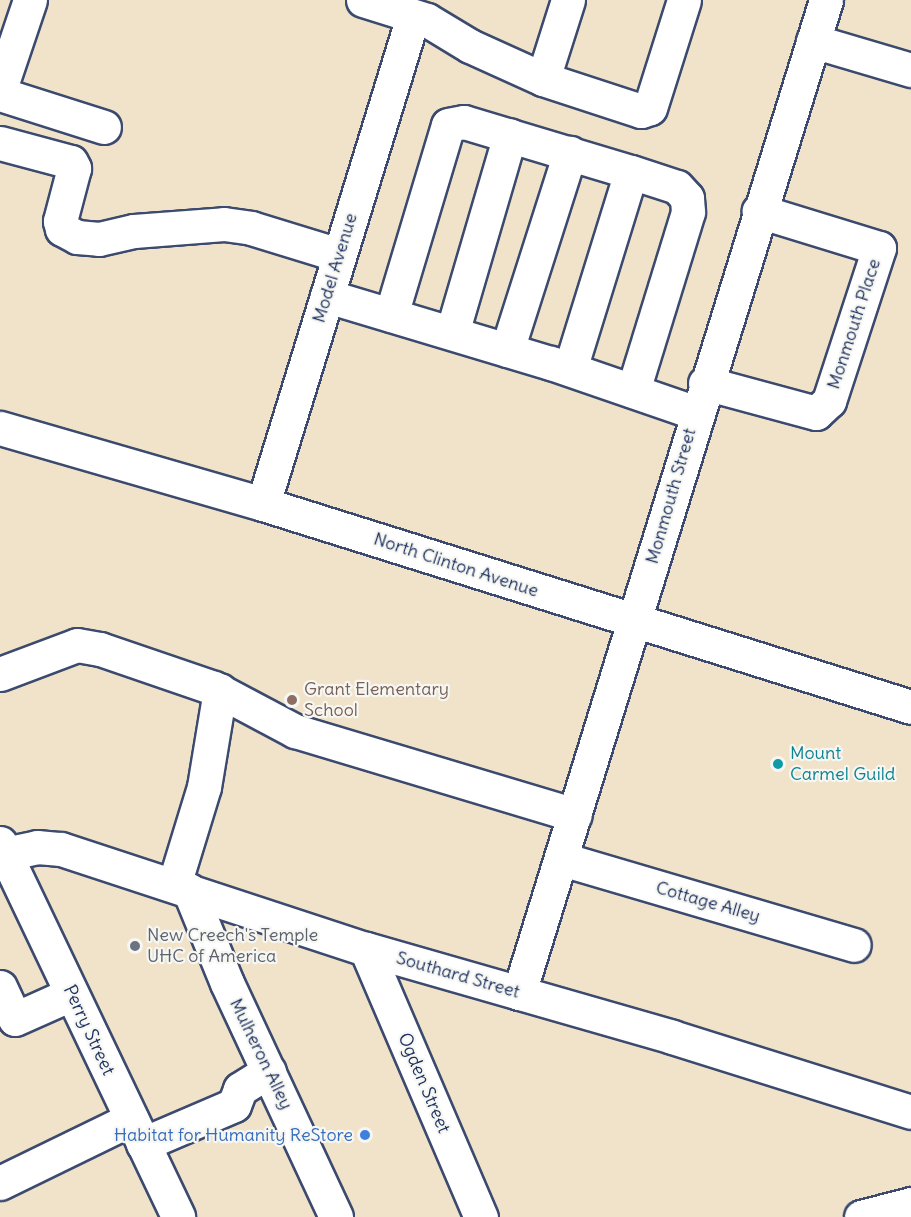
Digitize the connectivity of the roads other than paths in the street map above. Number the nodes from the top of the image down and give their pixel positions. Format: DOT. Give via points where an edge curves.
graph roads {
  1 [pos="30,0"];
  2 [pos="363,0"];
  3 [pos="568,0"];
  4 [pos="684,0"];
  5 [pos="826,0"];
  6 [pos="423,17"];
  7 [pos="813,41"];
  8 [pos="911,69"];
  9 [pos="543,79"];
  10 [pos="0,89"];
  11 [pos="0,94"];
  12 [pos="104,127"];
  13 [pos="510,135"];
  14 [pos="0,143"];
  15 [pos="570,153"];
  16 [pos="631,172"];
  17 [pos="759,210"];
  18 [pos="339,255"];
  19 [pos="327,296"];
  20 [pos="392,315"];
  21 [pos="452,333"];
  22 [pos="507,350"];
  23 [pos="570,369"];
  24 [pos="633,391"];
  25 [pos="700,398"];
  26 [pos="0,428"];
  27 [pos="263,504"];
  28 [pos="635,621"];
  29 [pos="0,674"];
  30 [pos="220,690"];
  31 [pos="911,708"];
  32 [pos="575,814"];
  33 [pos="562,860"];
  34 [pos="5,863"];
  35 [pos="181,887"];
  36 [pos="854,945"];
  37 [pos="366,948"];
  38 [pos="0,987"];
  39 [pos="519,993"];
  40 [pos="71,994"];
  41 [pos="269,1071"];
  42 [pos="911,1112"];
  43 [pos="137,1131"];
  44 [pos="0,1184"];
  45 [pos="911,1204"];
  46 [pos="178,1217"];
  47 [pos="336,1217"];
  48 [pos="481,1217"];
  49 [pos="861,1217"];
  1 -- 10 [label="street"];
  2 -- 6 [label="street"];
  3 -- 9 [label="street"];
  4 -- 9 [label="street" via="650,108 641,111"];
  5 -- 7 [label="street, Monmouth Street"];
  6 -- 9 [label="street" via="470,46"];
  6 -- 18 [label="street, Model Avenue"];
  7 -- 8 [label="street"];
  7 -- 17 [label="street, Monmouth Street"];
  11 -- 12 [label="street"];
  13 -- 15 [label="street"];
  13 -- 20 [label="street" via="464,122 448,126"];
  13 -- 21 [label="street"];
  14 -- 18 [label="street" via="71,162 74,168 60,221 62,229 77,237 99,239 134,231 224,224 251,228"];
  15 -- 16 [label="street"];
  15 -- 22 [label="street"];
  16 -- 23 [label="street"];
  16 -- 24 [label="street" via="677,187 687,198 688,212"];
  17 -- 25 [label="street, Monmouth Street"];
  17 -- 25 [label="street, Monmouth Place" via="879,248 829,401 816,413"];
  18 -- 19 [label="street, Model Avenue"];
  19 -- 20 [label="street"];
  19 -- 27 [label="street, Model Avenue"];
  20 -- 21 [label="street"];
  21 -- 22 [label="street"];
  22 -- 23 [label="street"];
  23 -- 24 [label="street"];
  24 -- 25 [label="street"];
  25 -- 28 [label="street, Monmouth Street"];
  26 -- 27 [label="street, North Clinton Avenue"];
  27 -- 28 [label="street, North Clinton Avenue"];
  28 -- 31 [label="street, North Clinton Avenue"];
  28 -- 32 [label="street, Monmouth Street"];
  29 -- 30 [label="street" via="77,645 100,649"];
  30 -- 32 [label="street" via="294,731"];
  30 -- 35 [label="street" via="204,787"];
  32 -- 33 [label="street, Monmouth Street"];
  33 -- 36 [label="street, Cottage Alley"];
  33 -- 39 [label="street, Monmouth Street"];
  34 -- 35 [label="street, Southard Street" via="37,847 61,849"];
  34 -- 40 [label="street, Perry Street"];
  35 -- 37 [label="street, Southard Street"];
  35 -- 41 [label="street, Mulheron Alley"];
  37 -- 39 [label="street, Southard Street"];
  37 -- 48 [label="street, Ogden Street"];
  38 -- 40 [label="street" via="15,1019"];
  39 -- 42 [label="street, Southard Street"];
  40 -- 43 [label="street, Perry Street"];
  41 -- 43 [label="street" via="240,1089 234,1105"];
  41 -- 47 [label="street, Mulheron Alley"];
  43 -- 44 [label="street"];
  43 -- 46 [label="street, Perry Street"];
  45 -- 49 [label="street"];
}
